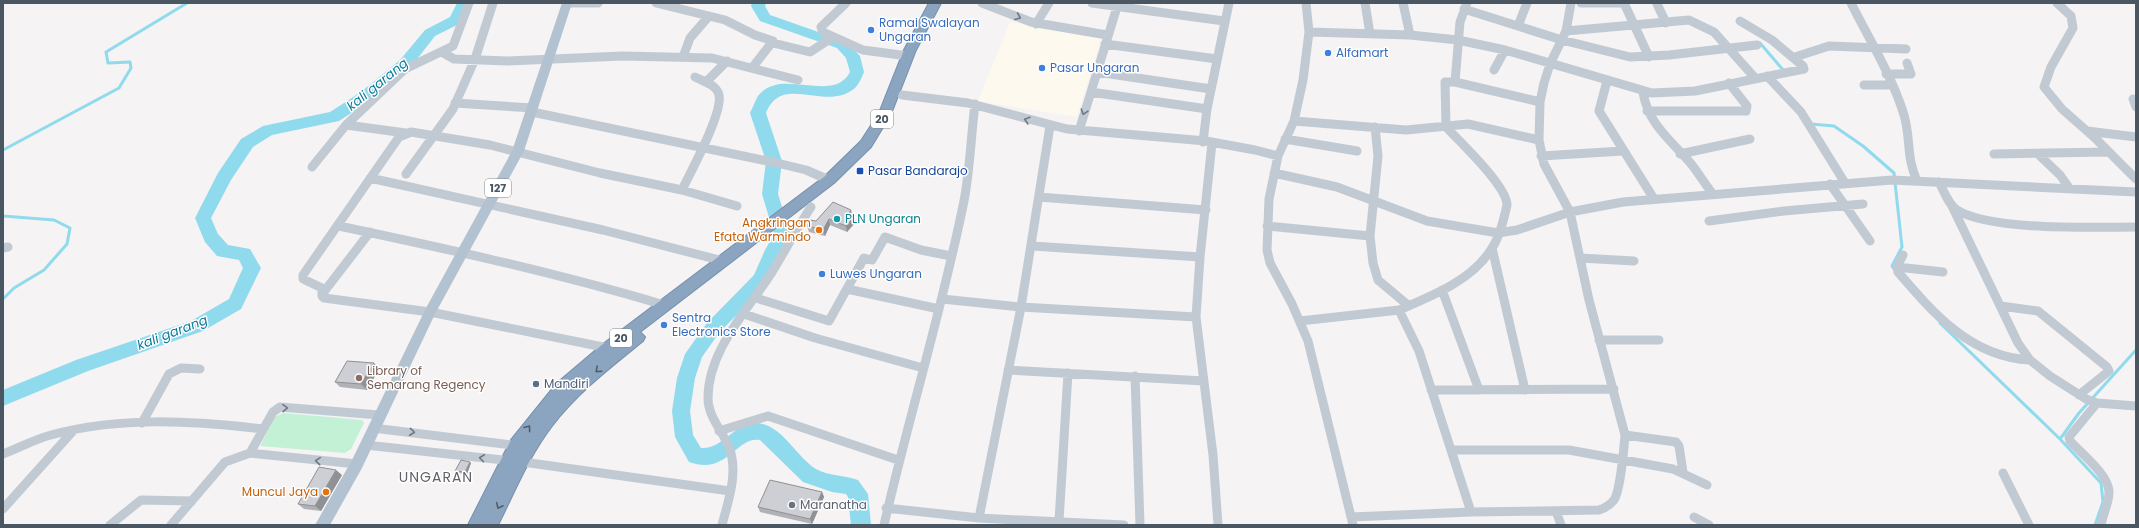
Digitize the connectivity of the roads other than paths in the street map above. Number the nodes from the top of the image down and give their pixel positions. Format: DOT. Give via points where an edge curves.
graph roads {
  1 [pos="469,3"];
  2 [pos="493,3"];
  3 [pos="567,3"];
  4 [pos="598,3"];
  5 [pos="656,3"];
  6 [pos="846,3"];
  7 [pos="935,3"];
  8 [pos="944,3"];
  9 [pos="982,3"];
  10 [pos="1049,3"];
  11 [pos="1092,3"];
  12 [pos="1229,3"];
  13 [pos="1306,3"];
  14 [pos="1365,3"];
  15 [pos="1404,3"];
  16 [pos="1526,3"];
  17 [pos="1571,3"];
  18 [pos="1581,3"];
  19 [pos="1624,3"];
  20 [pos="1851,3"];
  21 [pos="2057,3"];
  22 [pos="1657,4"];
  23 [pos="1465,6"];
  24 [pos="1117,7"];
  25 [pos="709,16"];
  26 [pos="1224,21"];
  27 [pos="1740,21"];
  28 [pos="1666,22"];
  29 [pos="1036,24"];
  30 [pos="1518,26"];
  31 [pos="1635,26"];
  32 [pos="1566,31"];
  33 [pos="1309,32"];
  34 [pos="1370,34"];
  35 [pos="1410,34"];
  36 [pos="1107,35"];
  37 [pos="833,37"];
  38 [pos="1458,40"];
  39 [pos="1562,40"];
  40 [pos="773,43"];
  41 [pos="1105,44"];
  42 [pos="1757,45"];
  43 [pos="1873,47"];
  44 [pos="1729,49"];
  45 [pos="1906,49"];
  46 [pos="1505,50"];
  47 [pos="442,52"];
  48 [pos="908,56"];
  49 [pos="549,57"];
  50 [pos="682,57"];
  51 [pos="1649,57"];
  52 [pos="1795,57"];
  53 [pos="475,59"];
  54 [pos="1217,59"];
  55 [pos="727,61"];
  56 [pos="1907,63"];
  57 [pos="1550,64"];
  58 [pos="752,68"];
  59 [pos="1494,70"];
  60 [pos="1097,72"];
  61 [pos="1886,74"];
  62 [pos="1769,76"];
  63 [pos="695,77"];
  64 [pos="1756,79"];
  65 [pos="798,80"];
  66 [pos="1607,81"];
  67 [pos="706,82"];
  68 [pos="1455,82"];
  69 [pos="1729,83"];
  70 [pos="1864,85"];
  71 [pos="1892,85"];
  72 [pos="1211,89"];
  73 [pos="1091,92"];
  74 [pos="1642,92"];
  75 [pos="902,95"];
  76 [pos="2133,99"];
  77 [pos="1540,102"];
  78 [pos="455,103"];
  79 [pos="975,104"];
  80 [pos="2136,108"];
  81 [pos="1207,109"];
  82 [pos="532,110"];
  83 [pos="1647,111"];
  84 [pos="1294,121"];
  85 [pos="346,125"];
  86 [pos="1050,126"];
  87 [pos="1446,127"];
  88 [pos="1375,128"];
  89 [pos="1079,131"];
  90 [pos="2086,131"];
  91 [pos="406,133"];
  92 [pos="432,135"];
  93 [pos="2136,137"];
  94 [pos="1285,139"];
  95 [pos="1750,139"];
  96 [pos="1538,140"];
  97 [pos="1207,143"];
  98 [pos="700,148"];
  99 [pos="518,151"];
  100 [pos="1623,151"];
  101 [pos="1357,152"];
  102 [pos="2109,152"];
  103 [pos="1680,154"];
  104 [pos="1994,154"];
  105 [pos="2038,154"];
  106 [pos="1278,156"];
  107 [pos="1541,156"];
  108 [pos="312,166"];
  109 [pos="1274,173"];
  110 [pos="406,174"];
  111 [pos="370,178"];
  112 [pos="2136,179"];
  113 [pos="829,180"];
  114 [pos="1917,181"];
  115 [pos="1939,182"];
  116 [pos="1845,183"];
  117 [pos="1830,184"];
  118 [pos="682,190"];
  119 [pos="2070,190"];
  120 [pos="2136,192"];
  121 [pos="1712,193"];
  122 [pos="1039,198"];
  123 [pos="1374,199"];
  124 [pos="1654,199"];
  125 [pos="489,204"];
  126 [pos="1863,204"];
  127 [pos="737,206"];
  128 [pos="1846,206"];
  129 [pos="1952,206"];
  130 [pos="811,207"];
  131 [pos="1206,210"];
  132 [pos="1570,212"];
  133 [pos="1709,221"];
  134 [pos="339,226"];
  135 [pos="1267,226"];
  136 [pos="2136,227"];
  137 [pos="370,232"];
  138 [pos="1498,234"];
  139 [pos="1370,236"];
  140 [pos="759,239"];
  141 [pos="1870,241"];
  142 [pos="1032,246"];
  143 [pos="1492,248"];
  144 [pos="463,252"];
  145 [pos="1902,255"];
  146 [pos="951,256"];
  147 [pos="1200,257"];
  148 [pos="1580,258"];
  149 [pos="723,261"];
  150 [pos="1634,261"];
  151 [pos="1897,267"];
  152 [pos="1943,272"];
  153 [pos="847,289"];
  154 [pos="1442,290"];
  155 [pos="323,293"];
  156 [pos="756,298"];
  157 [pos="942,299"];
  158 [pos="664,305"];
  159 [pos="1409,306"];
  160 [pos="2001,306"];
  161 [pos="1021,307"];
  162 [pos="940,309"];
  163 [pos="1400,310"];
  164 [pos="430,312"];
  165 [pos="744,314"];
  166 [pos="1196,317"];
  167 [pos="1300,320"];
  168 [pos="1599,340"];
  169 [pos="1659,340"];
  170 [pos="608,348"];
  171 [pos="2030,360"];
  172 [pos="923,368"];
  173 [pos="200,369"];
  174 [pos="1008,370"];
  175 [pos="1068,373"];
  176 [pos="1134,376"];
  177 [pos="1204,381"];
  178 [pos="1614,389"];
  179 [pos="1431,390"];
  180 [pos="1479,390"];
  181 [pos="1525,390"];
  182 [pos="2089,400"];
  183 [pos="2136,406"];
  184 [pos="379,415"];
  185 [pos="142,423"];
  186 [pos="373,428"];
  187 [pos="263,429"];
  188 [pos="73,431"];
  189 [pos="721,434"];
  190 [pos="1625,435"];
  191 [pos="449,436"];
  192 [pos="366,445"];
  193 [pos="523,446"];
  194 [pos="1451,450"];
  195 [pos="250,453"];
  196 [pos="441,453"];
  197 [pos="3,454"];
  198 [pos="898,460"];
  199 [pos="1622,460"];
  200 [pos="514,462"];
  201 [pos="357,464"];
  202 [pos="1682,472"];
  203 [pos="2003,473"];
  204 [pos="1707,485"];
  205 [pos="730,491"];
  206 [pos="192,501"];
  207 [pos="886,508"];
  208 [pos="3,509"];
  209 [pos="1556,511"];
  210 [pos="1470,512"];
  211 [pos="1694,517"];
  212 [pos="979,518"];
  213 [pos="1059,521"];
  214 [pos="1352,521"];
  215 [pos="110,525"];
  216 [pos="171,525"];
  217 [pos="322,525"];
  218 [pos="476,525"];
  219 [pos="490,525"];
  220 [pos="722,525"];
  221 [pos="884,525"];
  222 [pos="1124,525"];
  223 [pos="1140,525"];
  224 [pos="1218,525"];
  225 [pos="1561,525"];
  226 [pos="1709,525"];
  227 [pos="2028,525"];
  228 [pos="2100,525"];
  1 -- 47 [label="street" via="453,46"];
  2 -- 53 [label="street"];
  3 -- 4 [label="street"];
  3 -- 49 [label="main road, 127"];
  5 -- 25 [label="street"];
  6 -- 37 [label="street" via="821,27 823,32"];
  7 -- 48 [label="highway, 20" via="924,20"];
  8 -- 75 [label="highway, 20" via="920,49"];
  9 -- 29 [label="street, one-way"];
  10 -- 29 [label="street"];
  11 -- 24 [label="street"];
  12 -- 26 [label="street"];
  13 -- 33 [label="street"];
  14 -- 34 [label="street"];
  15 -- 35 [label="street"];
  16 -- 30 [label="street"];
  17 -- 32 [label="street"];
  18 -- 19 [label="street"];
  19 -- 31 [label="street"];
  20 -- 43 [label="street"];
  21 -- 90 [label="street" via="2070,15 2074,28 2051,67 2044,87 2058,106"];
  22 -- 28 [label="street"];
  23 -- 30 [label="street"];
  23 -- 38 [label="street"];
  24 -- 26 [label="street"];
  24 -- 36 [label="street"];
  25 -- 40 [label="street" via="732,23"];
  25 -- 50 [label="street" via="690,38"];
  26 -- 54 [label="street"];
  27 -- 52 [label="street"];
  28 -- 31 [label="street"];
  28 -- 44 [label="street" via="1695,22 1714,32"];
  29 -- 36 [label="street"];
  30 -- 39 [label="street"];
  31 -- 32 [label="street"];
  31 -- 51 [label="street"];
  32 -- 39 [label="street"];
  33 -- 34 [label="street"];
  33 -- 84 [label="street" via="1303,80"];
  34 -- 35 [label="street"];
  35 -- 38 [label="street"];
  36 -- 41 [label="street"];
  37 -- 40 [label="street" via="810,52"];
  37 -- 48 [label="street" via="863,50"];
  38 -- 46 [label="street"];
  38 -- 68 [label="street"];
  39 -- 51 [label="street" via="1630,58"];
  39 -- 57 [label="street"];
  40 -- 58 [label="street"];
  41 -- 54 [label="street"];
  41 -- 60 [label="street"];
  42 -- 44 [label="street"];
  43 -- 45 [label="street"];
  43 -- 52 [label="street" via="1828,46"];
  43 -- 61 [label="street"];
  44 -- 51 [label="street"];
  44 -- 64 [label="street"];
  46 -- 57 [label="street"];
  46 -- 59 [label="street"];
  47 -- 53 [label="street" via="454,59"];
  47 -- 85 [label="street" via="405,69"];
  48 -- 113 [label="highway, 20" via="885,114 875,131 856,155"];
  49 -- 50 [label="street"];
  49 -- 53 [label="street"];
  49 -- 82 [label="main road, 127"];
  50 -- 55 [label="street"];
  52 -- 62 [label="street" via="1803,66 1802,71"];
  53 -- 78 [label="street"];
  54 -- 72 [label="street"];
  55 -- 58 [label="street"];
  55 -- 67 [label="street"];
  56 -- 61 [label="street" via="1911,74"];
  57 -- 66 [label="street"];
  57 -- 77 [label="street"];
  58 -- 65 [label="street"];
  60 -- 72 [label="street"];
  60 -- 73 [label="street"];
  61 -- 71 [label="street"];
  62 -- 64 [label="street"];
  62 -- 116 [label="street" via="1801,112"];
  63 -- 67 [label="street"];
  64 -- 69 [label="street"];
  66 -- 74 [label="street"];
  66 -- 100 [label="street" via="1599,111"];
  67 -- 98 [label="street" via="717,91 719,101 713,122"];
  68 -- 77 [label="street"];
  68 -- 87 [label="street" via="1445,82"];
  69 -- 74 [label="street" via="1685,92"];
  69 -- 83 [label="street" via="1747,106 1746,111"];
  70 -- 71 [label="street"];
  71 -- 114 [label="street" via="1906,123 1910,166"];
  72 -- 81 [label="street"];
  73 -- 81 [label="street"];
  73 -- 89 [label="street, one-way"];
  74 -- 83 [label="street"];
  75 -- 79 [label="street"];
  75 -- 130 [label="highway, 20" via="874,147"];
  76 -- 80 [label="street"];
  77 -- 96 [label="street"];
  78 -- 82 [label="street"];
  78 -- 92 [label="street" via="450,114"];
  86 -- 79 [label="street, one-way"];
  79 -- 146 [label="street" via="964,199"];
  81 -- 97 [label="street"];
  82 -- 98 [label="street"];
  82 -- 99 [label="main road, 127"];
  83 -- 103 [label="street" via="1661,133"];
  84 -- 88 [label="street"];
  84 -- 94 [label="street"];
  85 -- 91 [label="street"];
  85 -- 108 [label="street"];
  86 -- 89 [label="street"];
  86 -- 122 [label="street"];
  87 -- 88 [label="street" via="1419,130"];
  87 -- 96 [label="street" via="1468,124"];
  87 -- 138 [label="street" via="1492,176 1507,200"];
  88 -- 123 [label="street" via="1378,156"];
  89 -- 97 [label="street"];
  90 -- 93 [label="street"];
  90 -- 102 [label="street"];
  91 -- 92 [label="street"];
  91 -- 111 [label="street" via="398,137"];
  92 -- 99 [label="street"];
  92 -- 110 [label="street"];
  94 -- 101 [label="street"];
  94 -- 106 [label="street"];
  95 -- 103 [label="street"];
  96 -- 107 [label="street"];
  97 -- 106 [label="street" via="1249,148"];
  97 -- 131 [label="street"];
  98 -- 113 [label="street" via="806,170"];
  98 -- 118 [label="street"];
  99 -- 118 [label="street" via="600,173"];
  99 -- 125 [label="main road, 127"];
  100 -- 107 [label="street"];
  100 -- 124 [label="street"];
  102 -- 105 [label="street"];
  102 -- 112 [label="street"];
  103 -- 121 [label="street"];
  104 -- 105 [label="street"];
  105 -- 119 [label="street" via="2060,175"];
  106 -- 109 [label="street"];
  107 -- 132 [label="street"];
  109 -- 123 [label="street" via="1337,187"];
  109 -- 135 [label="street"];
  111 -- 125 [label="street"];
  111 -- 134 [label="street"];
  113 -- 140 [label="highway, 20"];
  114 -- 115 [label="street"];
  114 -- 116 [label="street"];
  115 -- 119 [label="street"];
  115 -- 129 [label="street"];
  116 -- 117 [label="street"];
  117 -- 121 [label="street"];
  117 -- 128 [label="street"];
  118 -- 127 [label="street"];
  119 -- 120 [label="street"];
  121 -- 124 [label="street"];
  122 -- 131 [label="street"];
  122 -- 142 [label="street"];
  123 -- 138 [label="street" via="1427,221"];
  123 -- 139 [label="street"];
  124 -- 132 [label="street" via="1595,206"];
  125 -- 144 [label="main road, 127"];
  125 -- 149 [label="street"];
  126 -- 128 [label="street"];
  128 -- 133 [label="street"];
  128 -- 141 [label="street"];
  129 -- 136 [label="street" via="1971,217 1988,220"];
  129 -- 160 [label="street"];
  130 -- 140 [label="highway, 20"];
  130 -- 156 [label="street"];
  131 -- 147 [label="street"];
  132 -- 138 [label="street"];
  132 -- 148 [label="street"];
  134 -- 137 [label="street"];
  134 -- 155 [label="street" via="303,275 303,279 322,288"];
  135 -- 139 [label="street"];
  135 -- 167 [label="street" via="1267,256"];
  137 -- 144 [label="street"];
  137 -- 155 [label="street"];
  138 -- 143 [label="street"];
  139 -- 159 [label="street" via="1378,280"];
  140 -- 149 [label="highway, 20"];
  140 -- 193 [label="highway, 20, one-way" via="617,353"];
  142 -- 147 [label="street"];
  142 -- 161 [label="street"];
  143 -- 154 [label="street" via="1479,263"];
  143 -- 181 [label="street"];
  144 -- 158 [label="street" via="604,287"];
  144 -- 164 [label="main road, 127"];
  145 -- 151 [label="street"];
  146 -- 153 [label="street" via="921,250 885,237 872,260 864,258"];
  146 -- 157 [label="street"];
  147 -- 166 [label="street"];
  148 -- 150 [label="street"];
  148 -- 168 [label="street"];
  149 -- 158 [label="highway, 20"];
  151 -- 152 [label="street"];
  151 -- 171 [label="street" via="1898,272 1961,336 1995,356 2018,361"];
  153 -- 156 [label="street" via="829,321"];
  153 -- 162 [label="street"];
  154 -- 159 [label="street"];
  154 -- 180 [label="street"];
  155 -- 164 [label="street" via="324,298"];
  156 -- 165 [label="street"];
  157 -- 161 [label="street"];
  157 -- 162 [label="street"];
  158 -- 170 [label="highway, 20"];
  159 -- 163 [label="street"];
  160 -- 171 [label="street" via="2018,343"];
  160 -- 182 [label="street" via="2038,311 2107,367 2109,371"];
  161 -- 166 [label="street"];
  161 -- 174 [label="street"];
  162 -- 172 [label="street"];
  163 -- 167 [label="street"];
  163 -- 179 [label="street" via="1419,351"];
  164 -- 170 [label="street"];
  164 -- 184 [label="main road, 127"];
  165 -- 172 [label="street" via="815,338"];
  165 -- 189 [label="street" via="725,344 708,387 711,415"];
  166 -- 177 [label="street"];
  167 -- 214 [label="street" via="1315,364"];
  168 -- 169 [label="street"];
  168 -- 178 [label="street"];
  193 -- 170 [label="highway, 20, one-way" via="562,388"];
  171 -- 182 [label="street"];
  172 -- 198 [label="street"];
  173 -- 185 [label="street" via="181,368 170,374"];
  174 -- 175 [label="street"];
  174 -- 212 [label="street"];
  175 -- 176 [label="street"];
  175 -- 213 [label="street"];
  176 -- 177 [label="street"];
  176 -- 223 [label="street"];
  177 -- 224 [label="street"];
  178 -- 181 [label="street"];
  178 -- 190 [label="street"];
  179 -- 180 [label="street"];
  179 -- 194 [label="street"];
  180 -- 181 [label="street"];
  182 -- 183 [label="street"];
  182 -- 228 [label="street" via="2069,437 2108,486 2107,501"];
  184 -- 186 [label="main road, 127"];
  187 -- 184 [label="street, one-way" via="273,412 282,407"];
  185 -- 187 [label="street"];
  185 -- 188 [label="street"];
  186 -- 191 [label="street, one-way"];
  186 -- 192 [label="main road, 127"];
  187 -- 195 [label="street"];
  188 -- 197 [label="street" via="41,439"];
  188 -- 208 [label="street"];
  189 -- 198 [label="street" via="768,416"];
  189 -- 205 [label="street" via="731,452"];
  190 -- 199 [label="street"];
  190 -- 202 [label="street" via="1676,442 1679,446"];
  191 -- 193 [label="street"];
  191 -- 196 [label="street"];
  192 -- 196 [label="street"];
  192 -- 201 [label="main road, 127"];
  193 -- 200 [label="highway, 20"];
  194 -- 199 [label="street" via="1570,450"];
  194 -- 210 [label="street"];
  201 -- 195 [label="street, one-way"];
  195 -- 206 [label="street" via="224,462"];
  200 -- 196 [label="street, one-way"];
  198 -- 207 [label="street"];
  199 -- 202 [label="street"];
  199 -- 209 [label="street" via="1615,500 1611,504 1599,510"];
  200 -- 205 [label="street"];
  200 -- 218 [label="highway, 20"];
  200 -- 219 [label="highway, 20, one-way"];
  201 -- 217 [label="main road, 127"];
  202 -- 204 [label="street"];
  203 -- 227 [label="street"];
  205 -- 220 [label="street"];
  206 -- 215 [label="street" via="142,500"];
  206 -- 216 [label="street"];
  207 -- 212 [label="street"];
  207 -- 221 [label="street"];
  209 -- 210 [label="street"];
  209 -- 225 [label="street"];
  210 -- 214 [label="street"];
  211 -- 226 [label="street"];
  212 -- 213 [label="street"];
  213 -- 222 [label="street"];
}
